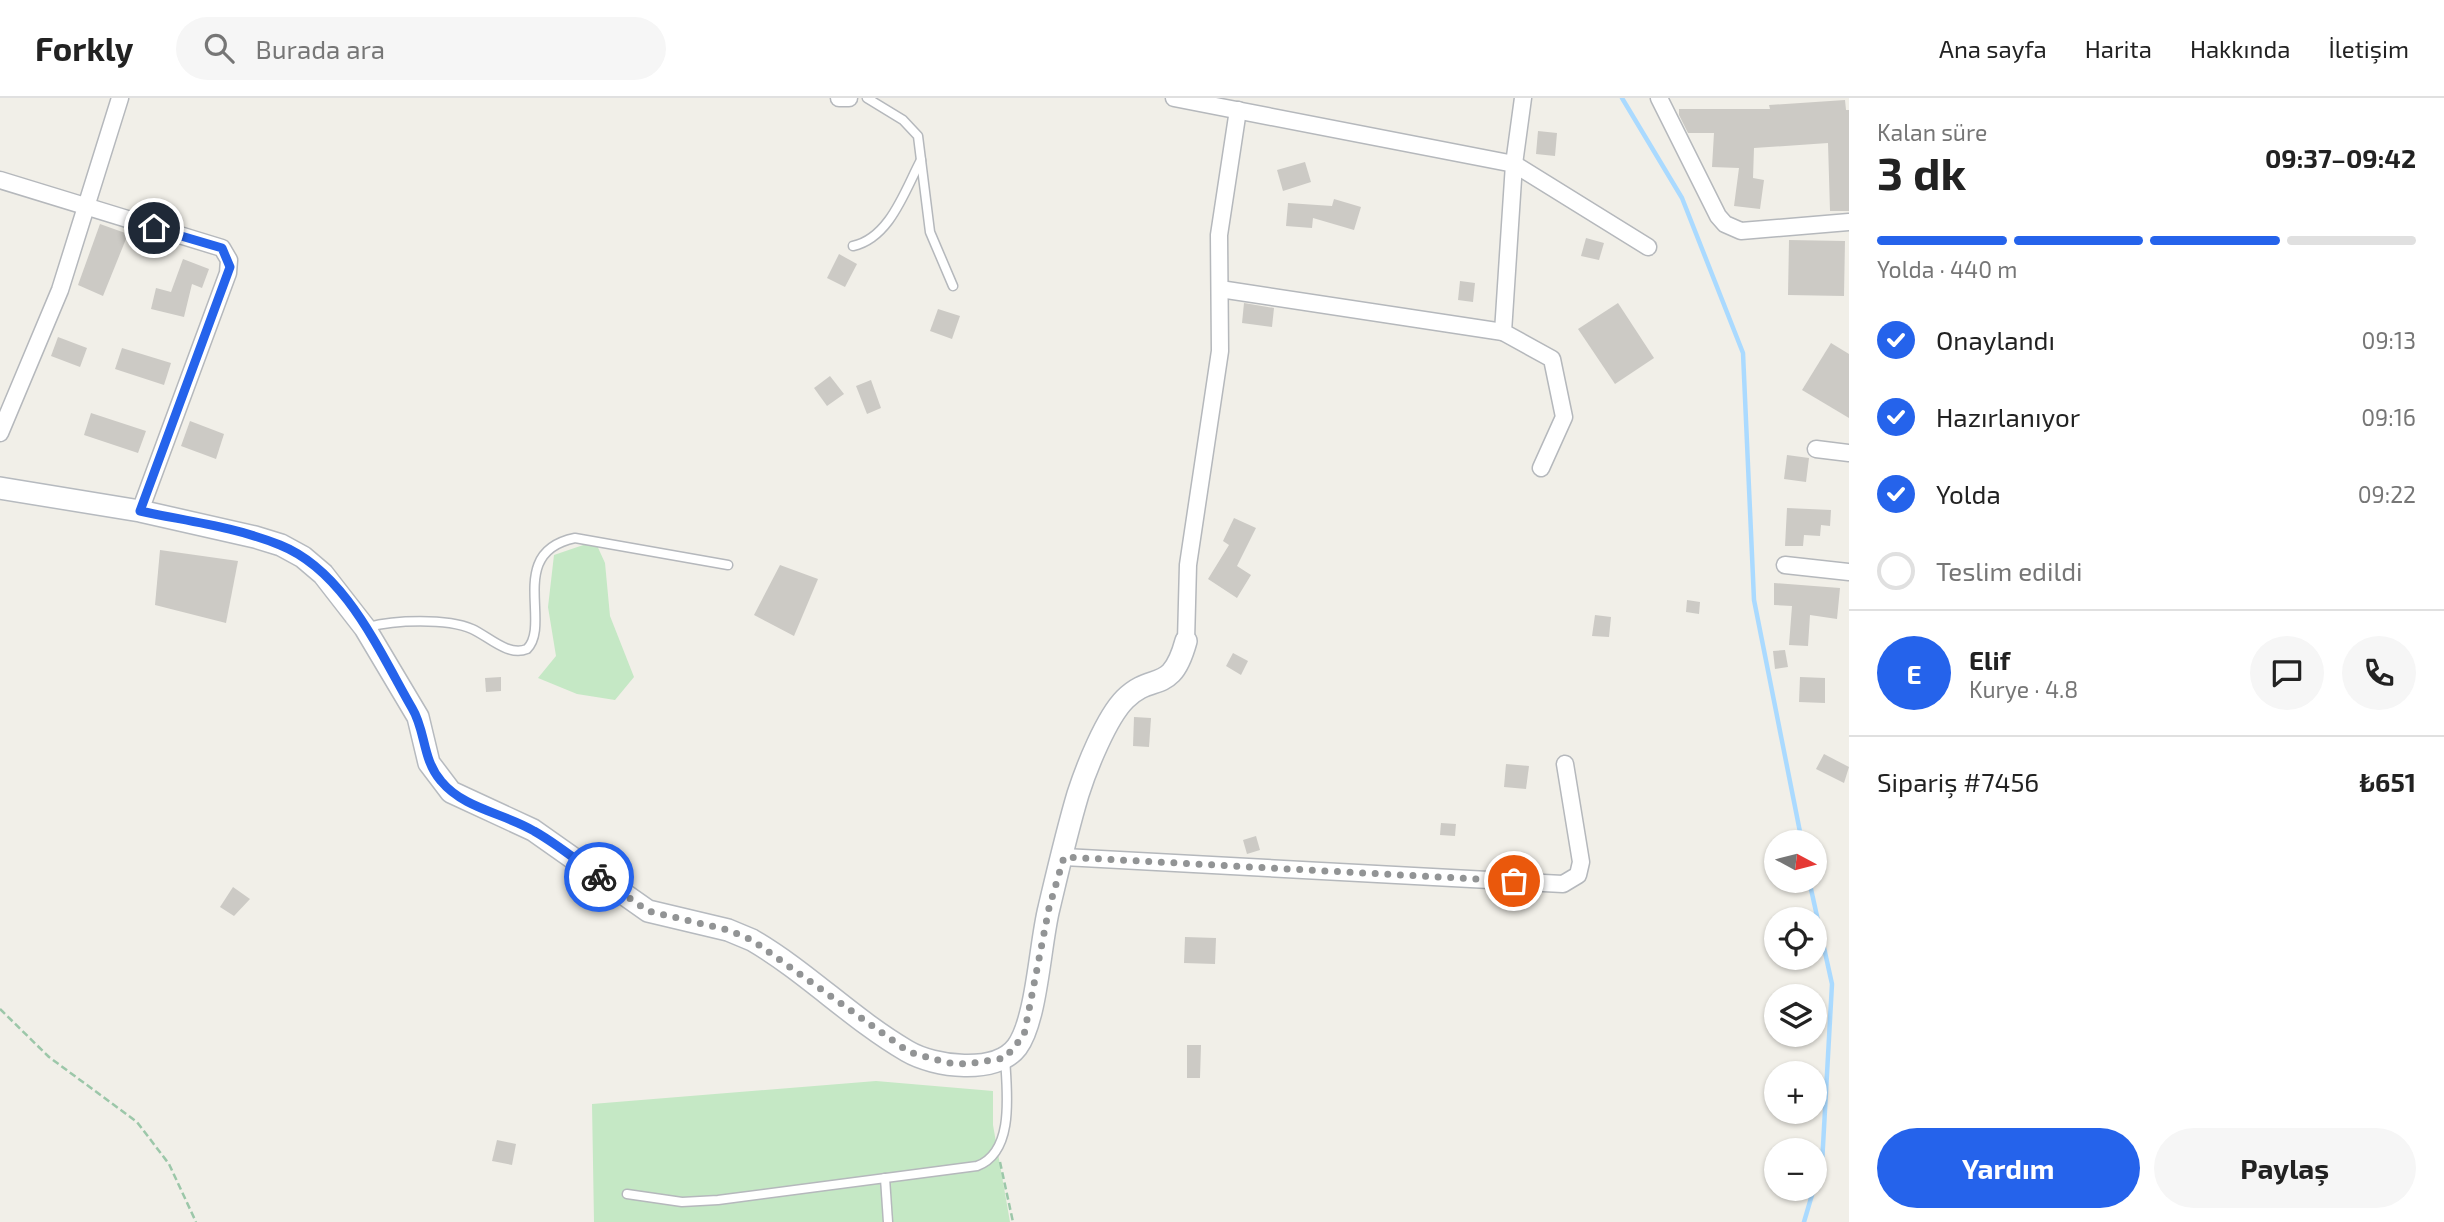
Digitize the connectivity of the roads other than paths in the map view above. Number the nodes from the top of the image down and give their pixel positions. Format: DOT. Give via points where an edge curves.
graph roads {
  1 [pos="120,98"];
  2 [pos="839,98"];
  3 [pos="849,98"];
  4 [pos="867,98"];
  5 [pos="1174,98"];
  6 [pos="1522,98"];
  7 [pos="1660,98"];
  8 [pos="1238,110"];
  9 [pos="921,160"];
  10 [pos="1514,164"];
  11 [pos="0,180"];
  12 [pos="86,206"];
  13 [pos="1849,222"];
  14 [pos="853,246"];
  15 [pos="1648,247"];
  16 [pos="953,286"];
  17 [pos="1220,289"];
  18 [pos="1503,332"];
  19 [pos="0,433"];
  20 [pos="1816,449"];
  21 [pos="1849,453"];
  22 [pos="1541,468"];
  23 [pos="0,488"];
  24 [pos="140,511"];
  25 [pos="728,565"];
  26 [pos="1785,565"];
  27 [pos="1849,572"];
  28 [pos="365,628"];
  29 [pos="1186,641"];
  30 [pos="1565,764"];
  31 [pos="1064,857"];
  32 [pos="1005,1058"];
  33 [pos="885,1178"];
  34 [pos="628,1194"];
  35 [pos="888,1222"];
  1 -- 12 [label="street"];
  2 -- 3 [label="street"];
  4 -- 9 [label="lane" via="912,127 921,146"];
  5 -- 8 [label="street"];
  6 -- 10 [label="street"];
  7 -- 13 [label="street" via="1725,224 1741,231"];
  8 -- 10 [label="street"];
  8 -- 17 [label="street" via="1219,235"];
  9 -- 14 [label="lane" via="880,232"];
  9 -- 16 [label="lane" via="930,232"];
  10 -- 15 [label="street"];
  10 -- 18 [label="street"];
  11 -- 12 [label="street"];
  12 -- 19 [label="street" via="45,331"];
  12 -- 24 [label="street" via="222,248 229,260"];
  17 -- 18 [label="street"];
  17 -- 29 [label="street" via="1220,351 1188,565"];
  18 -- 22 [label="street" via="1552,359 1564,417"];
  20 -- 21 [label="street"];
  23 -- 24 [label="street"];
  24 -- 28 [label="street" via="281,545 323,574"];
  25 -- 28 [label="lane" via="575,538 557,545 539,565 533,591 534,635 527,649 510,650 471,628 451,623"];
  26 -- 27 [label="street"];
  28 -- 32 [label="street" via="418,717 429,763 451,792 533,830 648,911 752,940 909,1052 948,1063"];
  29 -- 31 [label="street" via="1172,673 1135,691 1116,709 1079,794"];
  30 -- 31 [label="street" via="1581,862 1578,875 1563,884"];
  31 -- 32 [label="street" via="1024,1035"];
  32 -- 33 [label="lane" via="1006,1108 997,1152 977,1166"];
  33 -- 34 [label="lane" via="700,1202"];
  33 -- 35 [label="lane"];
}
